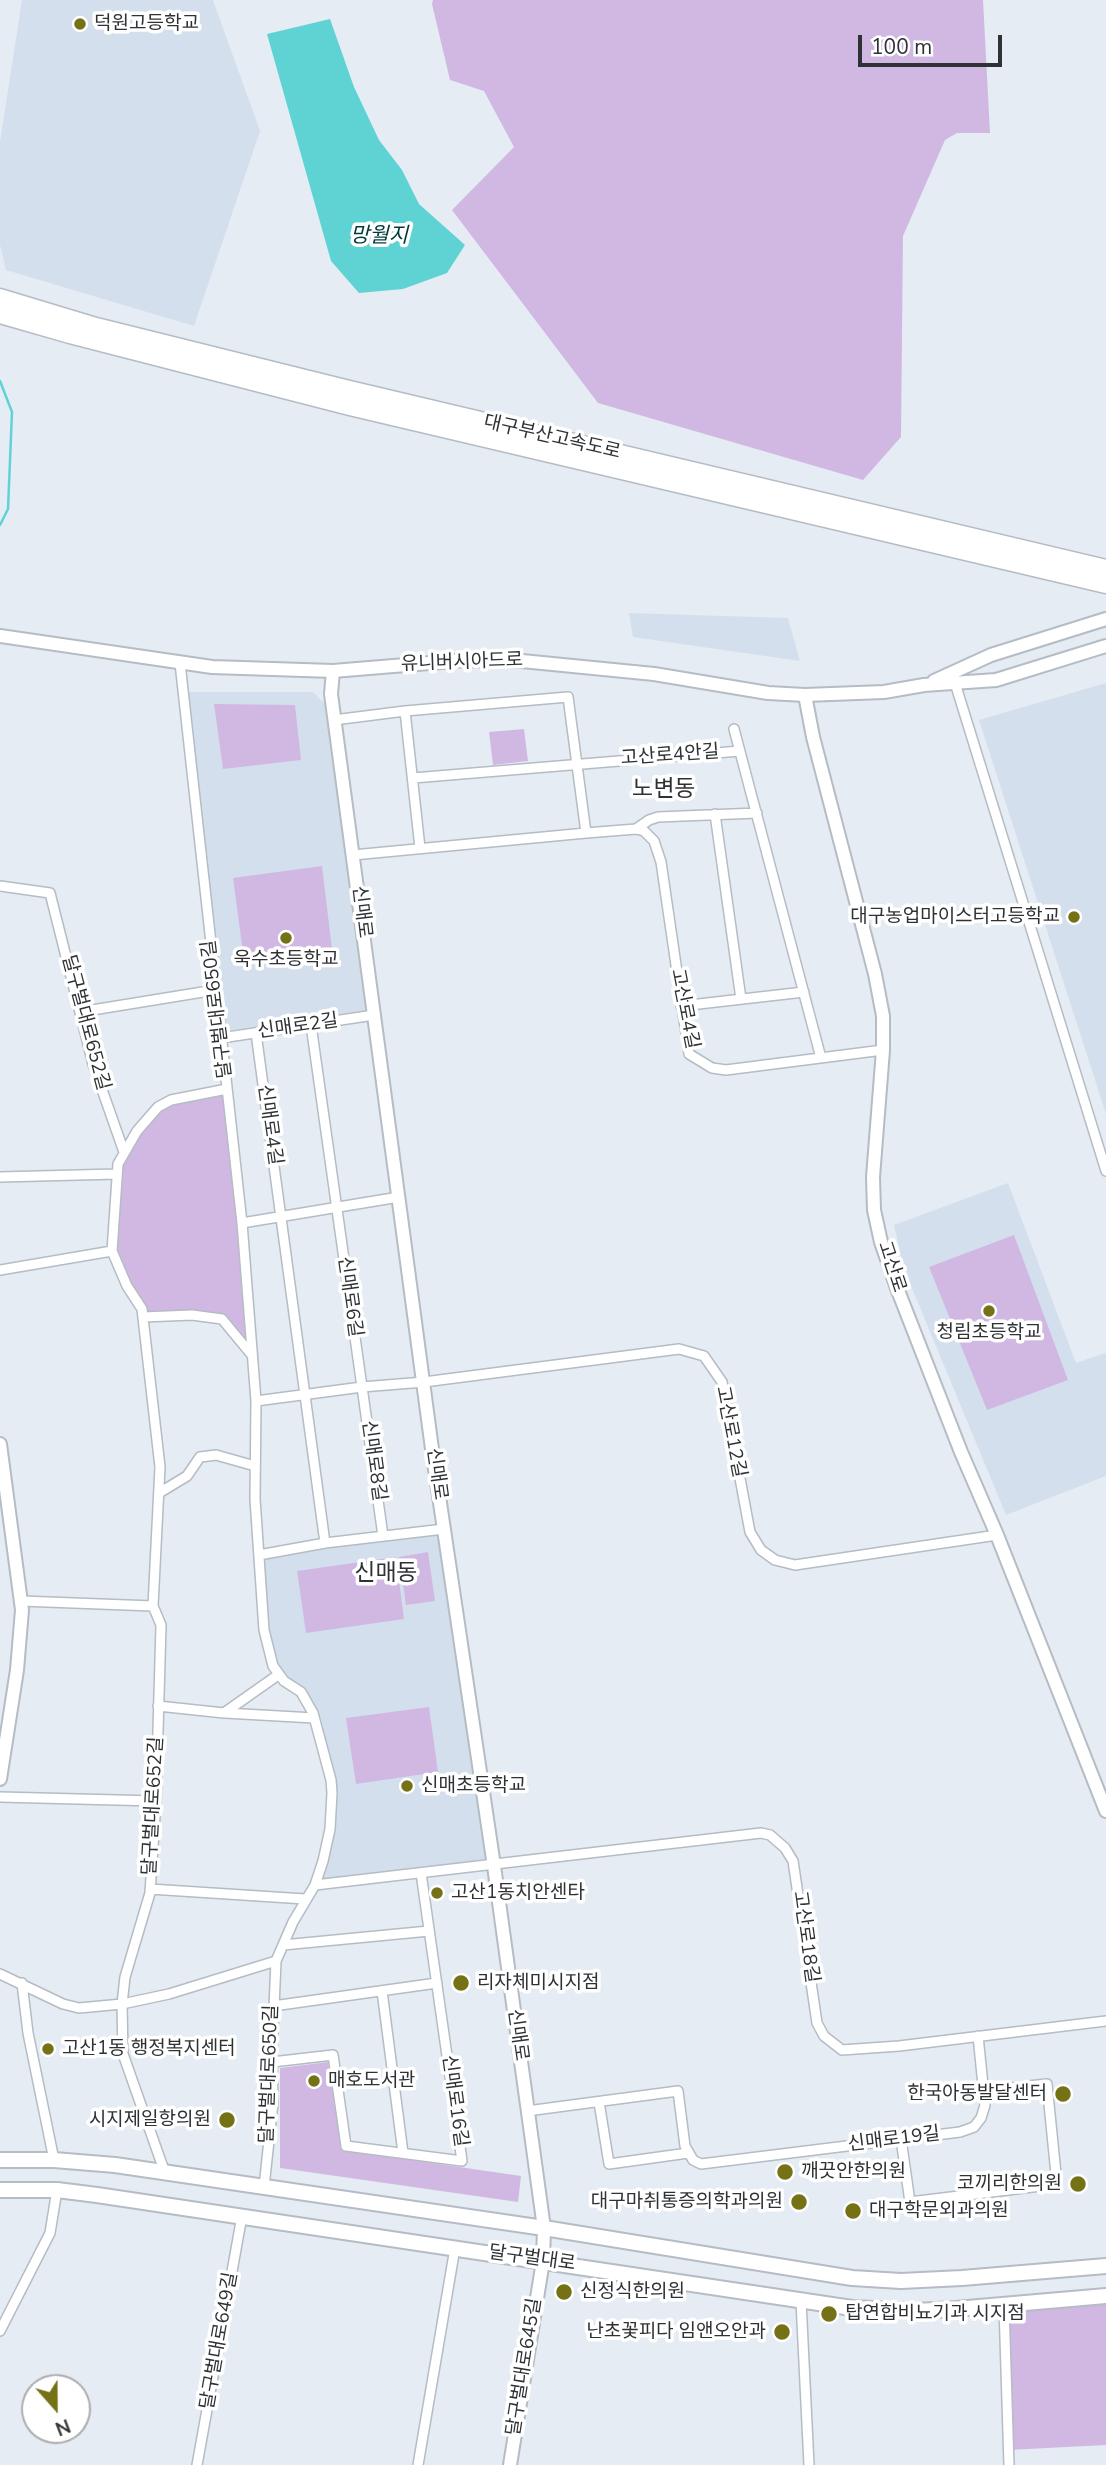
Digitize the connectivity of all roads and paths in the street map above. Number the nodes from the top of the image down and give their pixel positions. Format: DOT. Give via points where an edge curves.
graph roads {
  1 [pos="1,309"];
  2 [pos="799,505"];
  3 [pos="1101,568"];
  4 [pos="1106,584"];
  5 [pos="1106,619"];
  6 [pos="0,636"];
  7 [pos="1103,647"];
  8 [pos="180,663"];
  9 [pos="333,671"];
  10 [pos="955,683"];
  11 [pos="924,685"];
  12 [pos="805,695"];
  13 [pos="405,711"];
  14 [pos="334,720"];
  15 [pos="734,729"];
  16 [pos="740,751"];
  17 [pos="577,763"];
  18 [pos="413,778"];
  19 [pos="757,813"];
  20 [pos="715,814"];
  21 [pos="636,829"];
  22 [pos="586,832"];
  23 [pos="420,848"];
  24 [pos="353,855"];
  25 [pos="0,886"];
  26 [pos="215,990"];
  27 [pos="804,992"];
  28 [pos="741,999"];
  29 [pos="681,1006"];
  30 [pos="80,1012"];
  31 [pos="374,1015"];
  32 [pos="311,1024"];
  33 [pos="256,1033"];
  34 [pos="221,1038"];
  35 [pos="883,1050"];
  36 [pos="821,1058"];
  37 [pos="227,1089"];
  38 [pos="124,1152"];
  39 [pos="1106,1171"];
  40 [pos="117,1174"];
  41 [pos="0,1177"];
  42 [pos="399,1197"];
  43 [pos="336,1208"];
  44 [pos="282,1216"];
  45 [pos="242,1223"];
  46 [pos="112,1251"];
  47 [pos="0,1270"];
  48 [pos="143,1317"];
  49 [pos="251,1354"];
  50 [pos="424,1382"];
  51 [pos="362,1387"];
  52 [pos="305,1396"];
  53 [pos="256,1401"];
  54 [pos="0,1444"];
  55 [pos="255,1466"];
  56 [pos="159,1493"];
  57 [pos="444,1529"];
  58 [pos="997,1535"];
  59 [pos="383,1536"];
  60 [pos="326,1543"];
  61 [pos="259,1555"];
  62 [pos="21,1601"];
  63 [pos="153,1606"];
  64 [pos="278,1675"];
  65 [pos="158,1706"];
  66 [pos="224,1713"];
  67 [pos="314,1717"];
  68 [pos="0,1779"];
  69 [pos="0,1797"];
  70 [pos="156,1801"];
  71 [pos="1106,1811"];
  72 [pos="494,1866"];
  73 [pos="421,1872"];
  74 [pos="315,1885"];
  75 [pos="150,1889"];
  76 [pos="305,1899"];
  77 [pos="429,1931"];
  78 [pos="283,1945"];
  79 [pos="276,1961"];
  80 [pos="0,1974"];
  81 [pos="22,1983"];
  82 [pos="437,1983"];
  83 [pos="382,1991"];
  84 [pos="122,2004"];
  85 [pos="273,2006"];
  86 [pos="1106,2021"];
  87 [pos="978,2036"];
  88 [pos="272,2062"];
  89 [pos="984,2091"];
  90 [pos="599,2102"];
  91 [pos="527,2111"];
  92 [pos="901,2139"];
  93 [pos="403,2153"];
  94 [pos="688,2153"];
  95 [pos="0,2160"];
  96 [pos="54,2160"];
  97 [pos="165,2173"];
  98 [pos="264,2187"];
  99 [pos="0,2190"];
  100 [pos="57,2190"];
  101 [pos="242,2217"];
  102 [pos="544,2228"];
  103 [pos="455,2248"];
  104 [pos="542,2261"];
  105 [pos="1106,2266"];
  106 [pos="1106,2296"];
  107 [pos="801,2301"];
  108 [pos="1004,2306"];
  109 [pos="0,2331"];
  110 [pos="197,2465"];
  111 [pos="418,2465"];
  112 [pos="510,2465"];
  113 [pos="809,2465"];
  114 [pos="1009,2465"];
  1 -- 2 [label="highway, 대구부산고속도로" via="96,327 311,389"];
  2 -- 3 [label="highway, 대구부산고속도로"];
  2 -- 4 [label="highway, 대구부산고속도로"];
  5 -- 11 [label="main road, 유니버시아드로" via="991,655"];
  6 -- 8 [label="main road, 유니버시아드로"];
  7 -- 10 [label="main road, 유니버시아드로" via="996,680"];
  8 -- 9 [label="main road, 유니버시아드로"];
  8 -- 26 [label="street, 달구벌대로650길"];
  9 -- 12 [label="main road, 유니버시아드로" via="466,660 522,661"];
  9 -- 14 [label="main road, 신매로"];
  10 -- 11 [label="main road, 유니버시아드로"];
  10 -- 39 [label="street"];
  11 -- 12 [label="main road, 유니버시아드로" via="884,692"];
  12 -- 35 [label="main road, 고산로" via="881,998"];
  13 -- 14 [label="street"];
  13 -- 17 [label="street" via="568,697"];
  13 -- 18 [label="street"];
  14 -- 24 [label="main road, 신매로"];
  15 -- 16 [label="street"];
  16 -- 17 [label="street, 고산로4안길"];
  16 -- 19 [label="street, 고산로4안길"];
  17 -- 18 [label="street, 고산로4안길"];
  17 -- 22 [label="street"];
  18 -- 23 [label="street"];
  19 -- 20 [label="street"];
  19 -- 27 [label="street, 고산로4안길"];
  20 -- 21 [label="street" via="658,817"];
  20 -- 28 [label="street"];
  21 -- 22 [label="street"];
  21 -- 29 [label="street, 고산로4길" via="650,834 658,850"];
  22 -- 23 [label="street"];
  23 -- 24 [label="street"];
  24 -- 31 [label="main road, 신매로"];
  25 -- 30 [label="street, 달구벌대로652길" via="50,893"];
  26 -- 30 [label="street"];
  26 -- 34 [label="street, 달구벌대로650길"];
  27 -- 28 [label="street"];
  27 -- 36 [label="street, 고산로4안길"];
  28 -- 29 [label="street"];
  29 -- 36 [label="street, 고산로4길" via="689,1054 712,1068"];
  30 -- 38 [label="street, 달구벌대로652길"];
  31 -- 32 [label="street, 신매로2길"];
  31 -- 42 [label="main road, 신매로"];
  32 -- 33 [label="street, 신매로2길"];
  32 -- 43 [label="street"];
  33 -- 34 [label="street, 신매로2길"];
  33 -- 44 [label="street, 신매로4길"];
  34 -- 37 [label="street, 달구벌대로650길"];
  35 -- 36 [label="street, 고산로4길"];
  35 -- 58 [label="main road, 고산로" via="874,1210 897,1287"];
  37 -- 38 [label="street, 달구벌대로652길" via="158,1107"];
  37 -- 45 [label="street, 달구벌대로650길"];
  38 -- 40 [label="street, 달구벌대로652길"];
  40 -- 41 [label="street"];
  40 -- 46 [label="street, 달구벌대로652길"];
  42 -- 43 [label="street"];
  42 -- 50 [label="main road, 신매로"];
  43 -- 44 [label="street"];
  43 -- 51 [label="street, 신매로6길"];
  44 -- 45 [label="street"];
  44 -- 52 [label="street"];
  45 -- 49 [label="street, 달구벌대로650길"];
  46 -- 47 [label="street"];
  46 -- 48 [label="street, 달구벌대로652길"];
  48 -- 49 [label="street" via="222,1319"];
  48 -- 56 [label="street, 달구벌대로652길"];
  49 -- 53 [label="street, 달구벌대로650길"];
  50 -- 51 [label="street"];
  50 -- 57 [label="main road, 신매로"];
  50 -- 58 [label="street, 고산로12길" via="679,1349 698,1354 722,1382 750,1532 761,1550 775,1560 795,1565"];
  51 -- 52 [label="street"];
  51 -- 59 [label="street, 신매로8길"];
  52 -- 53 [label="street"];
  52 -- 60 [label="street"];
  53 -- 55 [label="street, 달구벌대로650길"];
  54 -- 62 [label="main road"];
  55 -- 56 [label="street" via="216,1455 200,1457 187,1476"];
  55 -- 61 [label="street, 달구벌대로650길"];
  56 -- 63 [label="street, 달구벌대로652길"];
  57 -- 59 [label="street"];
  57 -- 72 [label="main road, 신매로"];
  58 -- 71 [label="main road, 고산로"];
  59 -- 60 [label="street"];
  60 -- 61 [label="street"];
  61 -- 64 [label="street, 달구벌대로650길" via="266,1646"];
  62 -- 63 [label="street"];
  62 -- 68 [label="main road" via="17,1670"];
  63 -- 65 [label="street, 달구벌대로652길" via="161,1625"];
  64 -- 66 [label="street"];
  64 -- 67 [label="street, 달구벌대로650길" via="301,1692"];
  65 -- 66 [label="street"];
  65 -- 70 [label="street, 달구벌대로652길"];
  66 -- 67 [label="street"];
  67 -- 74 [label="street, 달구벌대로650길" via="331,1780 328,1843"];
  69 -- 70 [label="street"];
  70 -- 75 [label="street, 달구벌대로652길"];
  72 -- 73 [label="street"];
  72 -- 87 [label="street, 고산로18길" via="770,1835 793,1861 817,2023 833,2045 842,2050"];
  72 -- 91 [label="main road, 신매로"];
  73 -- 74 [label="street"];
  73 -- 77 [label="street, 신매로16길"];
  74 -- 76 [label="street, 달구벌대로650길"];
  75 -- 76 [label="street"];
  75 -- 84 [label="street, 달구벌대로652길"];
  76 -- 78 [label="street, 달구벌대로650길"];
  77 -- 78 [label="street"];
  77 -- 82 [label="street, 신매로16길"];
  78 -- 79 [label="street, 달구벌대로650길"];
  79 -- 84 [label="street"];
  79 -- 85 [label="street, 달구벌대로650길"];
  80 -- 81 [label="street"];
  81 -- 84 [label="street" via="70,2007"];
  81 -- 96 [label="street"];
  82 -- 83 [label="street"];
  82 -- 93 [label="street, 신매로16길" via="462,2161"];
  83 -- 85 [label="street"];
  83 -- 93 [label="street"];
  84 -- 97 [label="street, 달구벌대로652길" via="124,2054"];
  85 -- 88 [label="street, 달구벌대로650길"];
  86 -- 87 [label="street, 고산로18길"];
  87 -- 89 [label="street, 신매로19길"];
  88 -- 93 [label="street, 신매로16길" via="333,2055 346,2146"];
  88 -- 98 [label="street, 달구벌대로650길" via="273,2103"];
  89 -- 92 [label="street, 신매로19길" via="985,2105 974,2127"];
  89 -- 92 [label="street" via="1047,2084 1057,2184 910,2202"];
  90 -- 91 [label="street"];
  90 -- 94 [label="street" via="678,2091"];
  90 -- 94 [label="street" via="609,2164"];
  91 -- 102 [label="main road, 신매로"];
  92 -- 94 [label="street, 신매로19길" via="701,2164"];
  95 -- 96 [label="main road, 달구벌대로"];
  96 -- 97 [label="main road, 달구벌대로"];
  97 -- 98 [label="main road, 달구벌대로"];
  98 -- 102 [label="main road, 달구벌대로"];
  99 -- 100 [label="main road, 달구벌대로"];
  100 -- 101 [label="main road, 달구벌대로"];
  100 -- 109 [label="street" via="50,2232"];
  101 -- 103 [label="main road, 달구벌대로"];
  101 -- 110 [label="street, 달구벌대로649길"];
  102 -- 104 [label="main road, 달구벌대로645길"];
  102 -- 105 [label="main road, 달구벌대로" via="861,2279 962,2278"];
  103 -- 104 [label="main road, 달구벌대로"];
  103 -- 111 [label="street"];
  104 -- 107 [label="main road, 달구벌대로"];
  104 -- 112 [label="main road, 달구벌대로645길"];
  106 -- 108 [label="main road, 달구벌대로"];
  107 -- 108 [label="main road, 달구벌대로" via="914,2311"];
  107 -- 113 [label="street"];
  108 -- 114 [label="street"];
}
